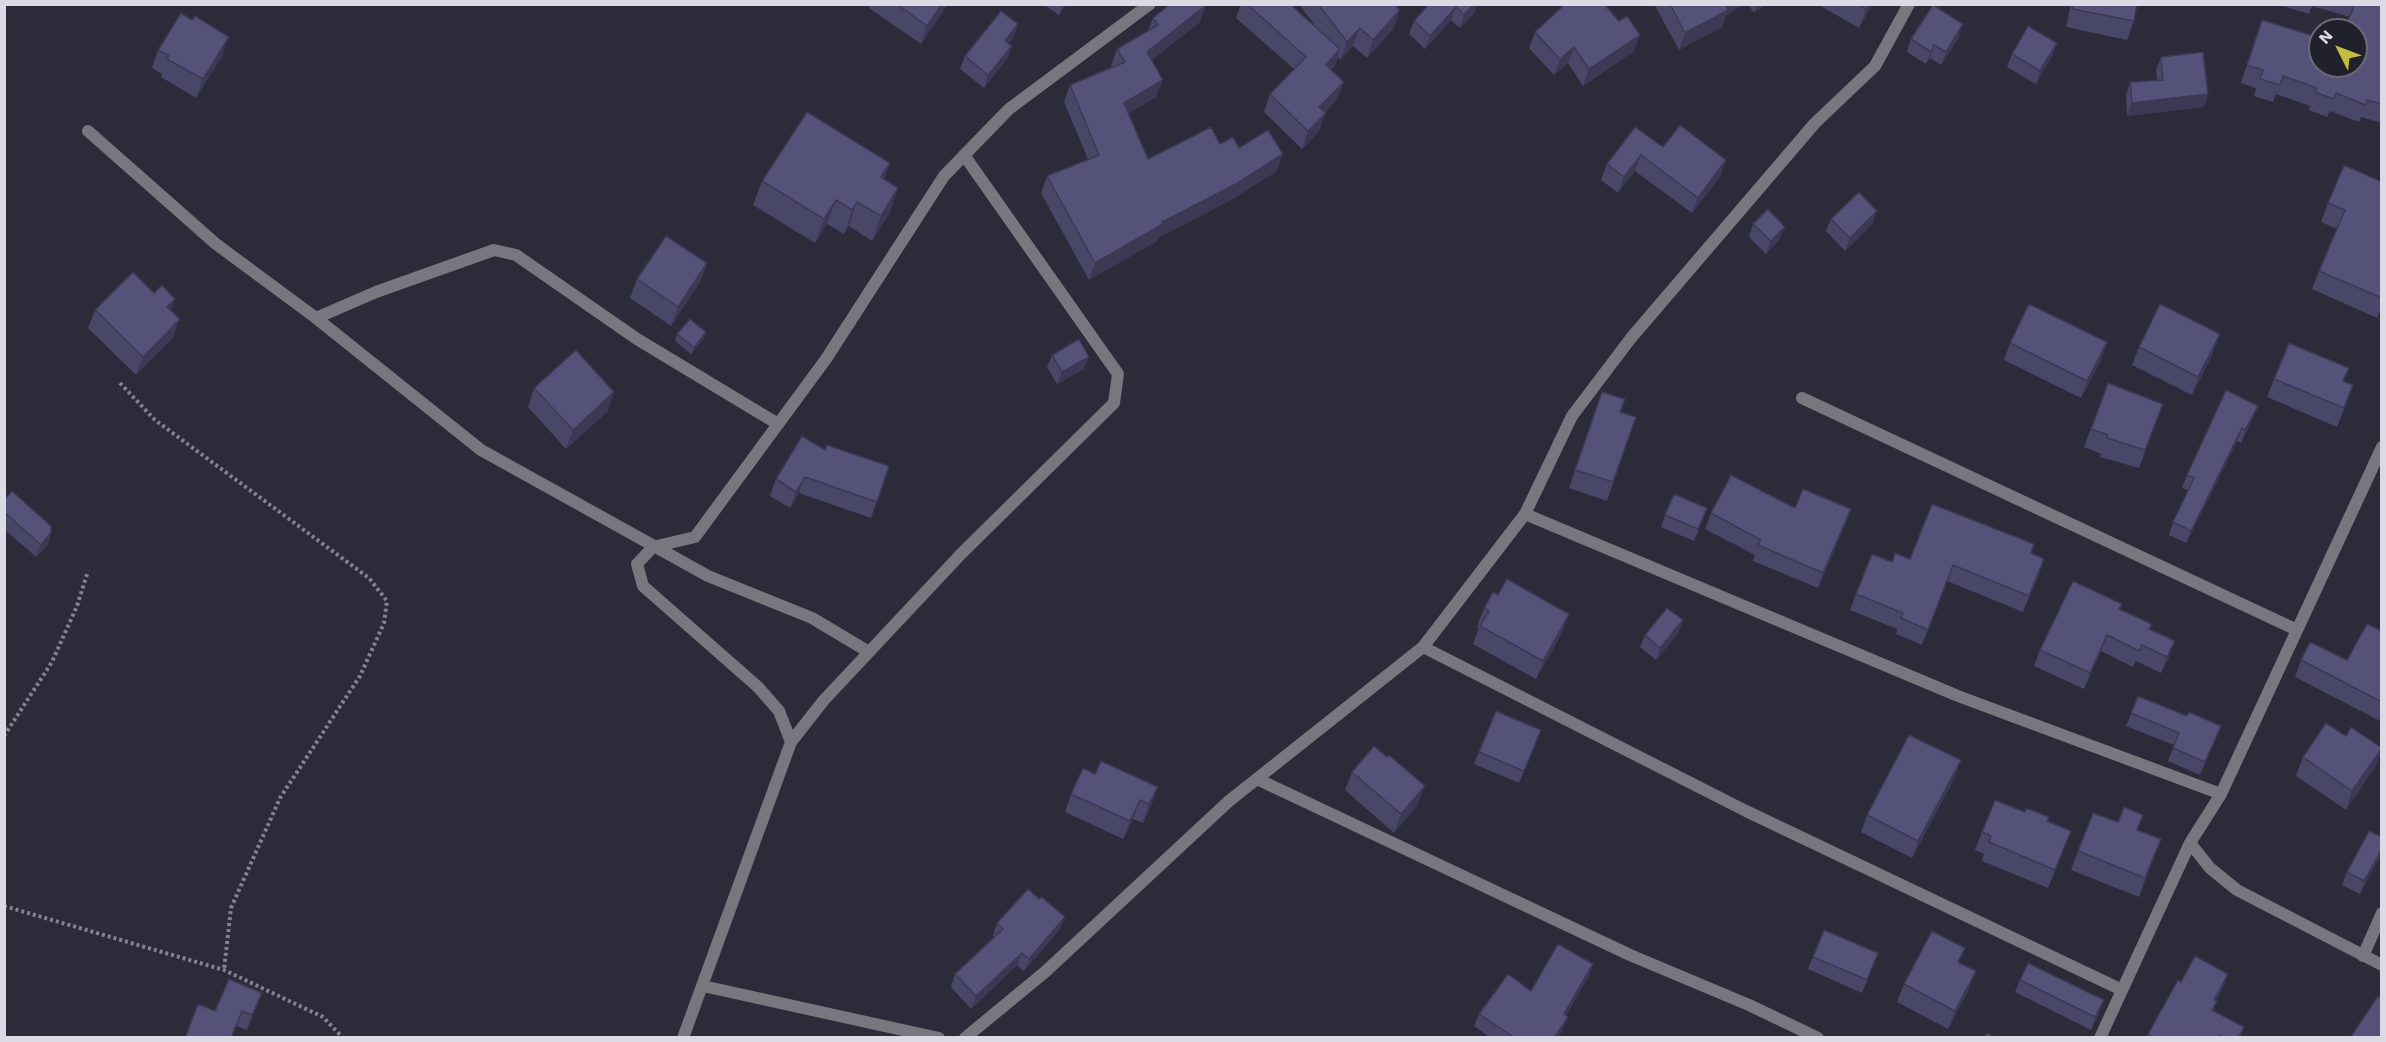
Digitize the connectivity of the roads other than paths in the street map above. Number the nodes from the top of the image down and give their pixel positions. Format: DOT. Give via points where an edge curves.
graph roads {
  1 [pos="1150,4"];
  2 [pos="1909,4"];
  3 [pos="88,131"];
  4 [pos="964,155"];
  5 [pos="316,318"];
  6 [pos="1802,398"];
  7 [pos="778,424"];
  8 [pos="2382,447"];
  9 [pos="1525,513"];
  10 [pos="653,547"];
  11 [pos="2297,630"];
  12 [pos="1423,647"];
  13 [pos="869,652"];
  14 [pos="791,742"];
  15 [pos="1257,779"];
  16 [pos="2221,794"];
  17 [pos="2190,843"];
  18 [pos="2382,913"];
  19 [pos="2363,956"];
  20 [pos="2382,965"];
  21 [pos="703,986"];
  22 [pos="2122,990"];
  23 [pos="683,1038"];
  24 [pos="939,1038"];
  25 [pos="965,1038"];
  26 [pos="1818,1038"];
  27 [pos="2100,1038"];
  1 -- 4 [label="street" via="1009,109"];
  2 -- 9 [label="street" via="1875,66 1815,123 1631,338 1572,416"];
  3 -- 5 [label="street" via="216,244"];
  4 -- 7 [label="street" via="944,176 826,359"];
  4 -- 13 [label="street" via="1118,374 1114,403"];
  5 -- 7 [label="street" via="376,291 494,250 516,255 637,339"];
  5 -- 10 [label="street" via="481,450"];
  6 -- 11 [label="street"];
  7 -- 10 [label="street" via="695,537"];
  8 -- 11 [label="street"];
  9 -- 12 [label="street"];
  9 -- 16 [label="street" via="1958,696"];
  10 -- 13 [label="street" via="708,576 812,618"];
  10 -- 14 [label="street" via="638,564 643,585 758,687 778,711"];
  11 -- 16 [label="street"];
  12 -- 15 [label="street"];
  12 -- 22 [label="street" via="1746,811"];
  13 -- 14 [label="street"];
  14 -- 21 [label="street"];
  15 -- 25 [label="street" via="1045,972"];
  15 -- 26 [label="street" via="1630,955"];
  16 -- 17 [label="street"];
  17 -- 19 [label="street" via="2210,868 2237,890"];
  17 -- 22 [label="street"];
  18 -- 19 [label="street"];
  19 -- 20 [label="street"];
  21 -- 23 [label="street"];
  21 -- 24 [label="street"];
  22 -- 27 [label="street"];
}
